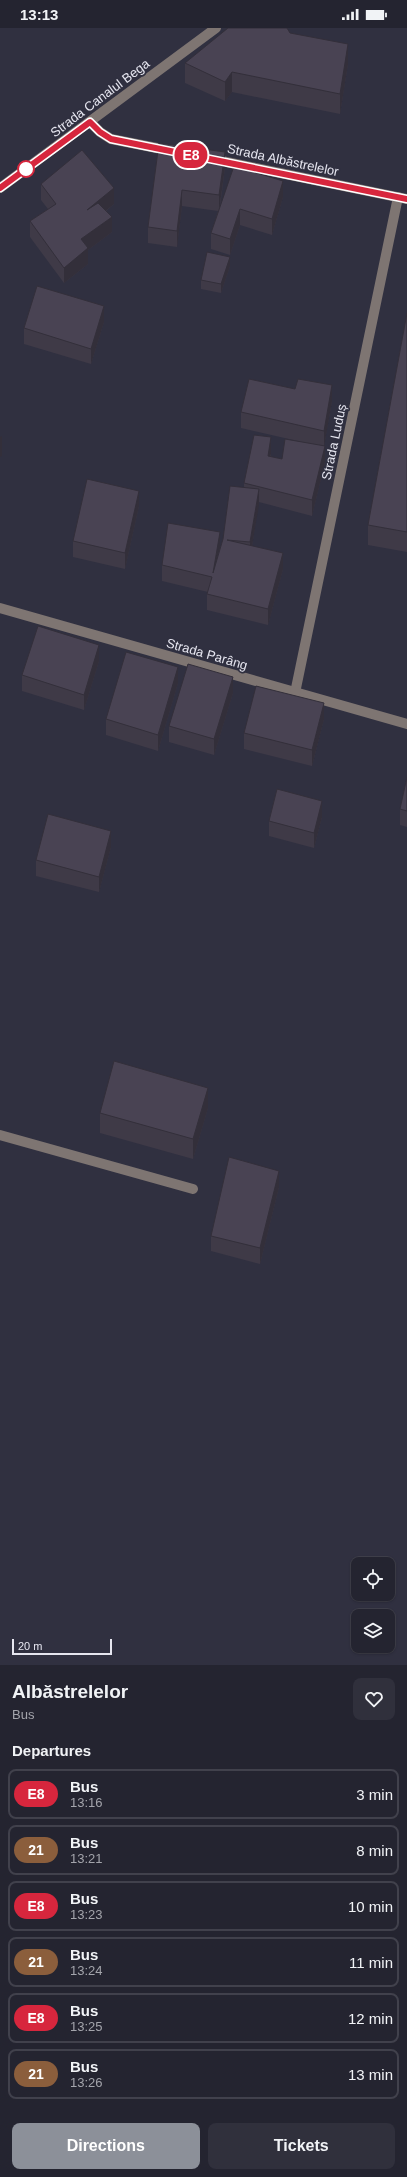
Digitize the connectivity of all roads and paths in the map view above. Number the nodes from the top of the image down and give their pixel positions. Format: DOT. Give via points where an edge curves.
graph roads {
  1 [pos="216,28"];
  2 [pos="90,122"];
  3 [pos="183,153"];
  4 [pos="198,156"];
  5 [pos="0,188"];
  6 [pos="403,198"];
  7 [pos="0,608"];
  8 [pos="295,693"];
  9 [pos="407,724"];
  10 [pos="0,1135"];
  11 [pos="192,1189"];
  1 -- 2 [label="street, Strada Canalul Bega"];
  2 -- 3 [label="street" via="111,139"];
  2 -- 5 [label="street, Strada Canalul Bega"];
  4 -- 6 [label="street, Strada Albăstrelelor"];
  6 -- 8 [label="street, Strada Luduș"];
  7 -- 8 [label="street, Strada Parâng"];
  8 -- 9 [label="street, Strada Parâng"];
  10 -- 11 [label="street"];
}
